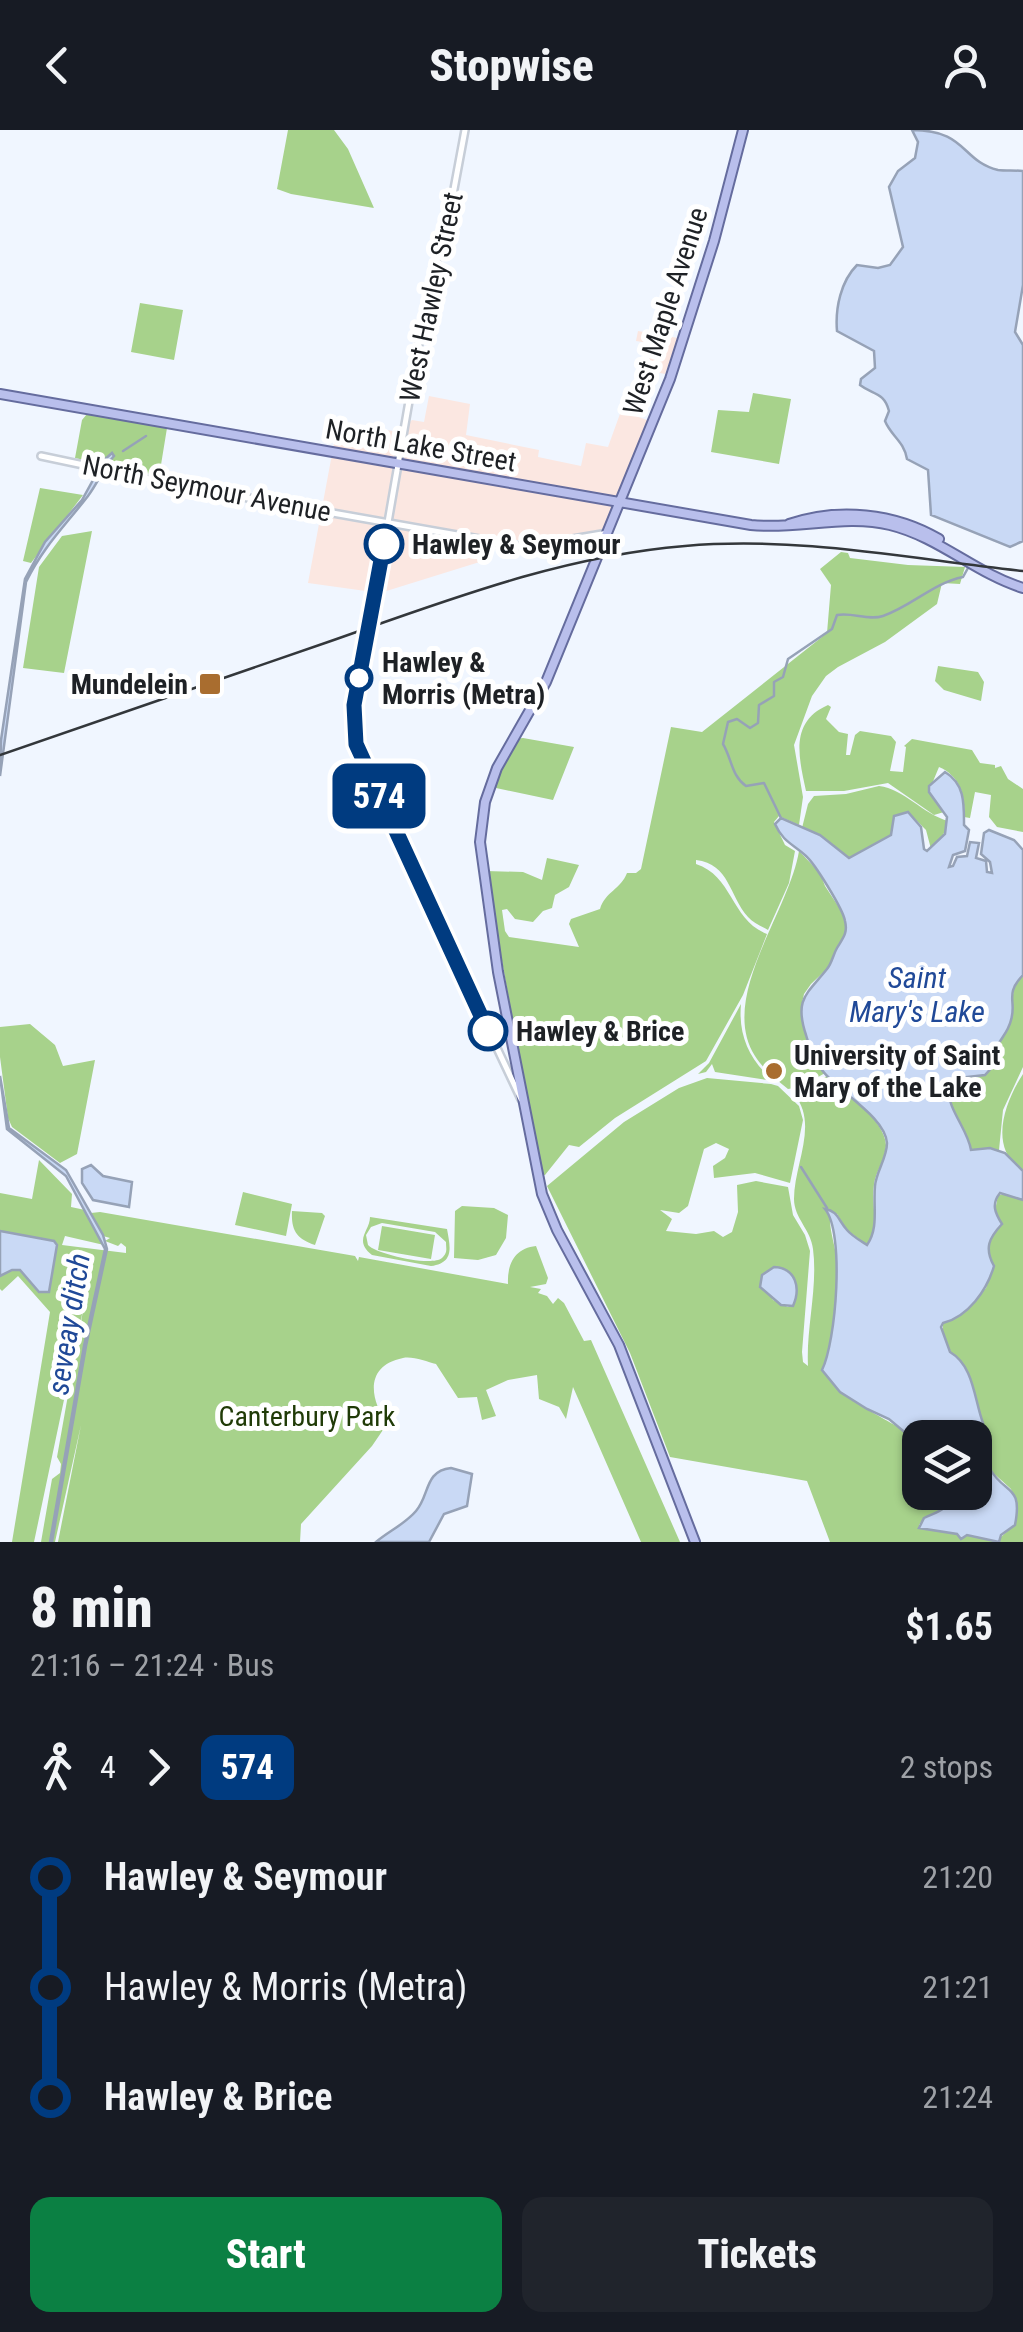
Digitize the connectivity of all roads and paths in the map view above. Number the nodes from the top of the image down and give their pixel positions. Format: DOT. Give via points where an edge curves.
graph roads {
  1 [pos="464,130"];
  2 [pos="744,130"];
  3 [pos="0,394"];
  4 [pos="41,456"];
  5 [pos="398,464"];
  6 [pos="622,503"];
  7 [pos="388,522"];
  8 [pos="608,533"];
  9 [pos="1023,585"];
  10 [pos="523,1101"];
  11 [pos="695,1542"];
  1 -- 5 [label="street, West Hawley Street"];
  2 -- 6 [label="main road, West Maple Avenue" via="692,312"];
  3 -- 5 [label="main road, North Lake Street"];
  4 -- 7 [label="street, North Seymour Avenue"];
  5 -- 6 [label="main road, North Lake Street"];
  5 -- 7 [label="street, West Hawley Street"];
  6 -- 8 [label="main road, West Maple Avenue"];
  6 -- 9 [label="main road, North Lake Street" via="751,525 856,521 897,527"];
  7 -- 8 [label="street, North Seymour Avenue" via="525,547"];
  7 -- 10 [label="street, West Hawley Street" via="354,705 356,744"];
  8 -- 10 [label="main road, West Maple Avenue" via="542,691 496,768 481,822 481,860"];
  10 -- 11 [label="main road, West Maple Avenue" via="549,1213 616,1340"];
}
